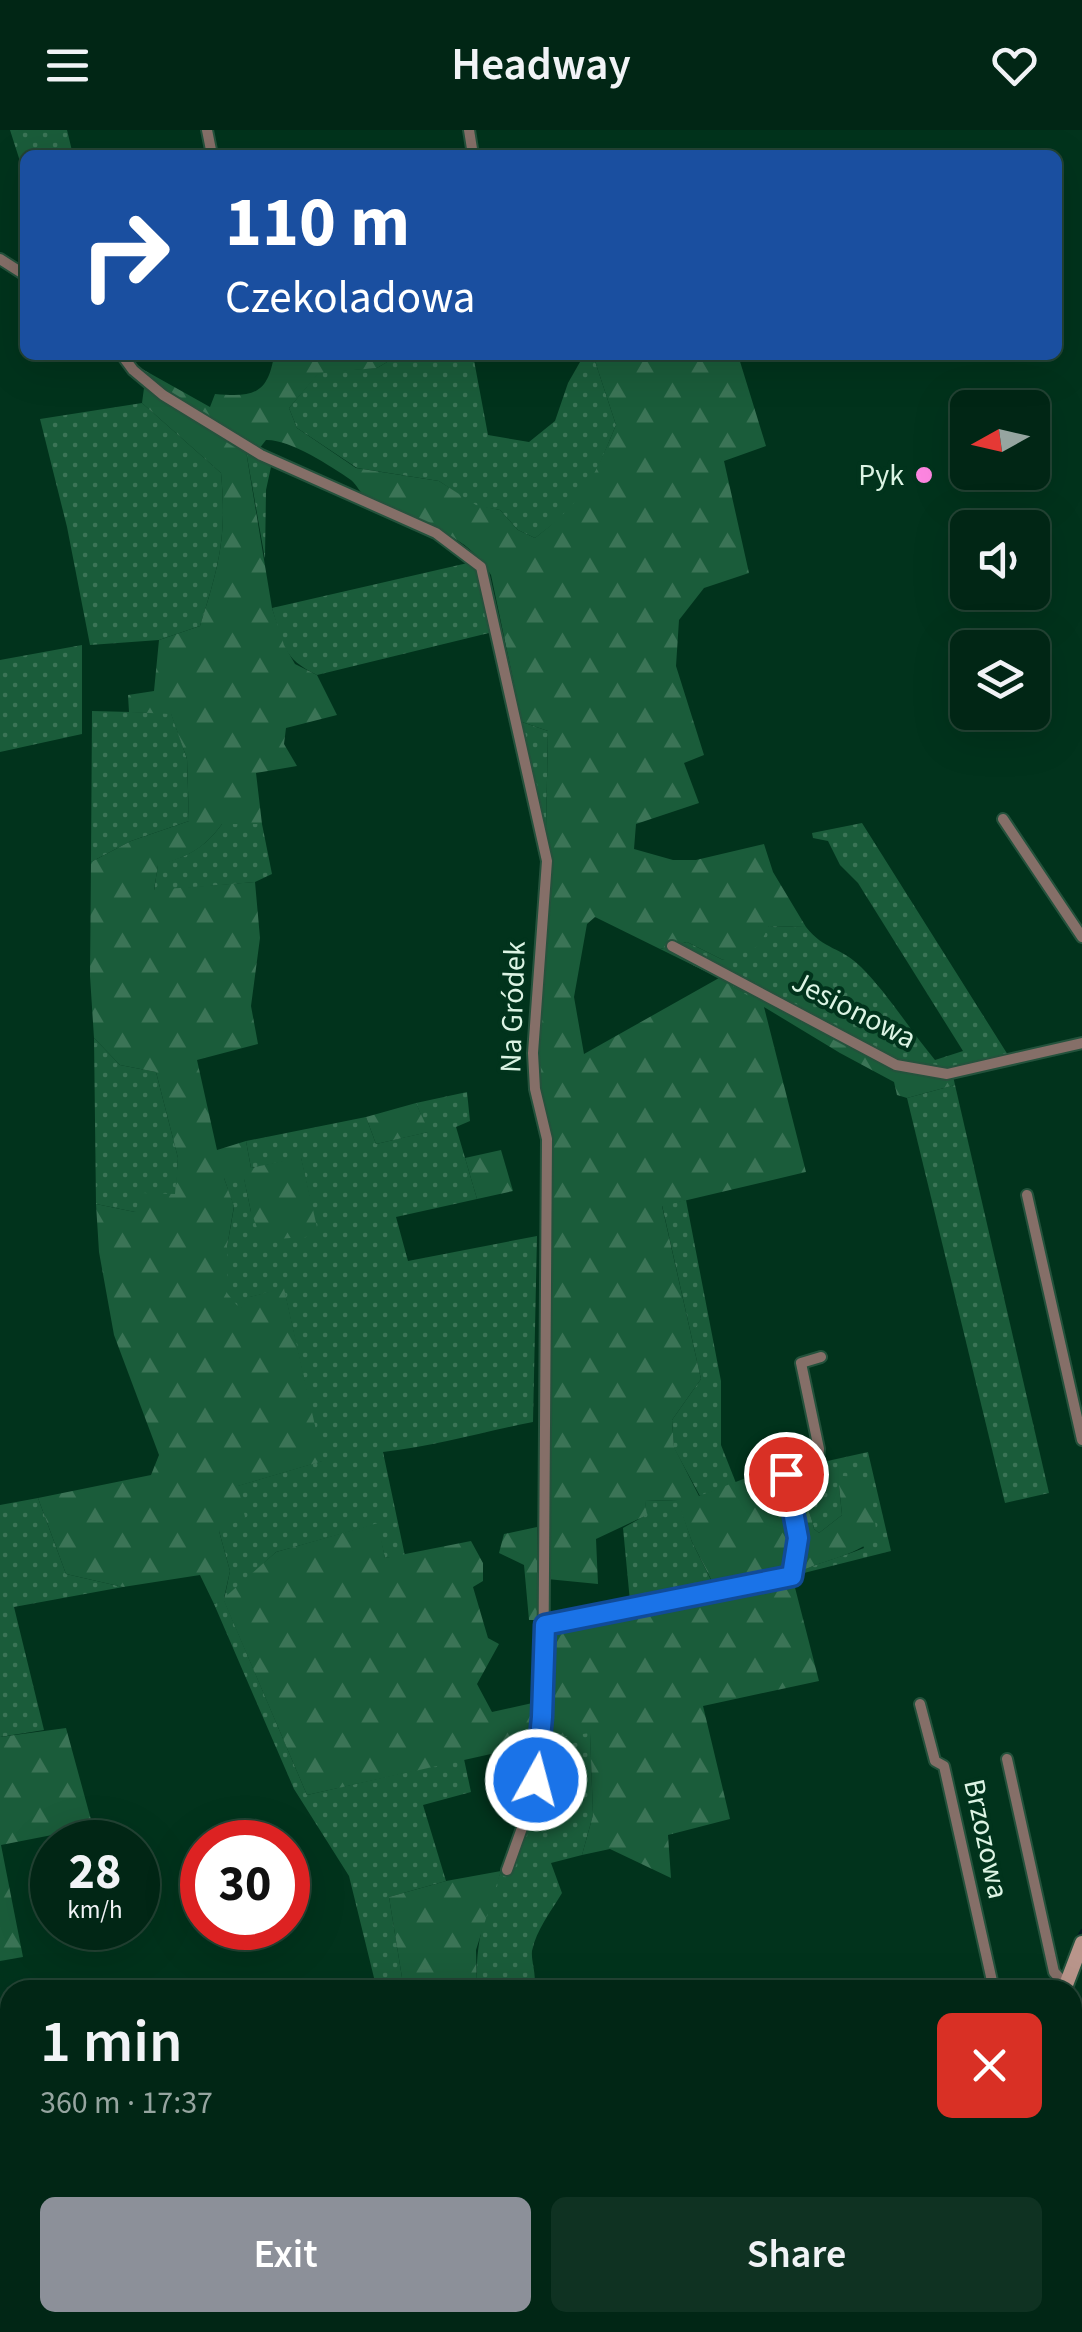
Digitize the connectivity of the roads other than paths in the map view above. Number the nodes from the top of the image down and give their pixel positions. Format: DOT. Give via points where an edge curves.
graph roads {
  1 [pos="126,360"];
  2 [pos="1003,819"];
  3 [pos="1082,937"];
  4 [pos="672,946"];
  5 [pos="1082,1043"];
  6 [pos="1026,1195"];
  7 [pos="821,1357"];
  8 [pos="1082,1440"];
  9 [pos="545,1625"];
  10 [pos="920,1704"];
  11 [pos="1007,1759"];
  12 [pos="507,1870"];
  13 [pos="1082,1943"];
  14 [pos="992,1980"];
  15 [pos="1060,1980"];
  16 [pos="1068,1980"];
  1 -- 9 [label="street, Na Gródek" via="163,394 261,455 436,533 480,567 547,862 533,1053 547,1139"];
  2 -- 3 [label="street"];
  4 -- 5 [label="street, Jesionowa" via="896,1065 946,1074"];
  6 -- 8 [label="street"];
  7 -- 9 [label="street" via="801,1363 820,1449 817,1467 786,1474 798,1538 792,1576"];
  9 -- 12 [label="street, Na Gródek" via="539,1760"];
  10 -- 14 [label="street, Brzozowa" via="935,1761 944,1766"];
  11 -- 15 [label="street"];
  13 -- 16 [label="street"];
}
